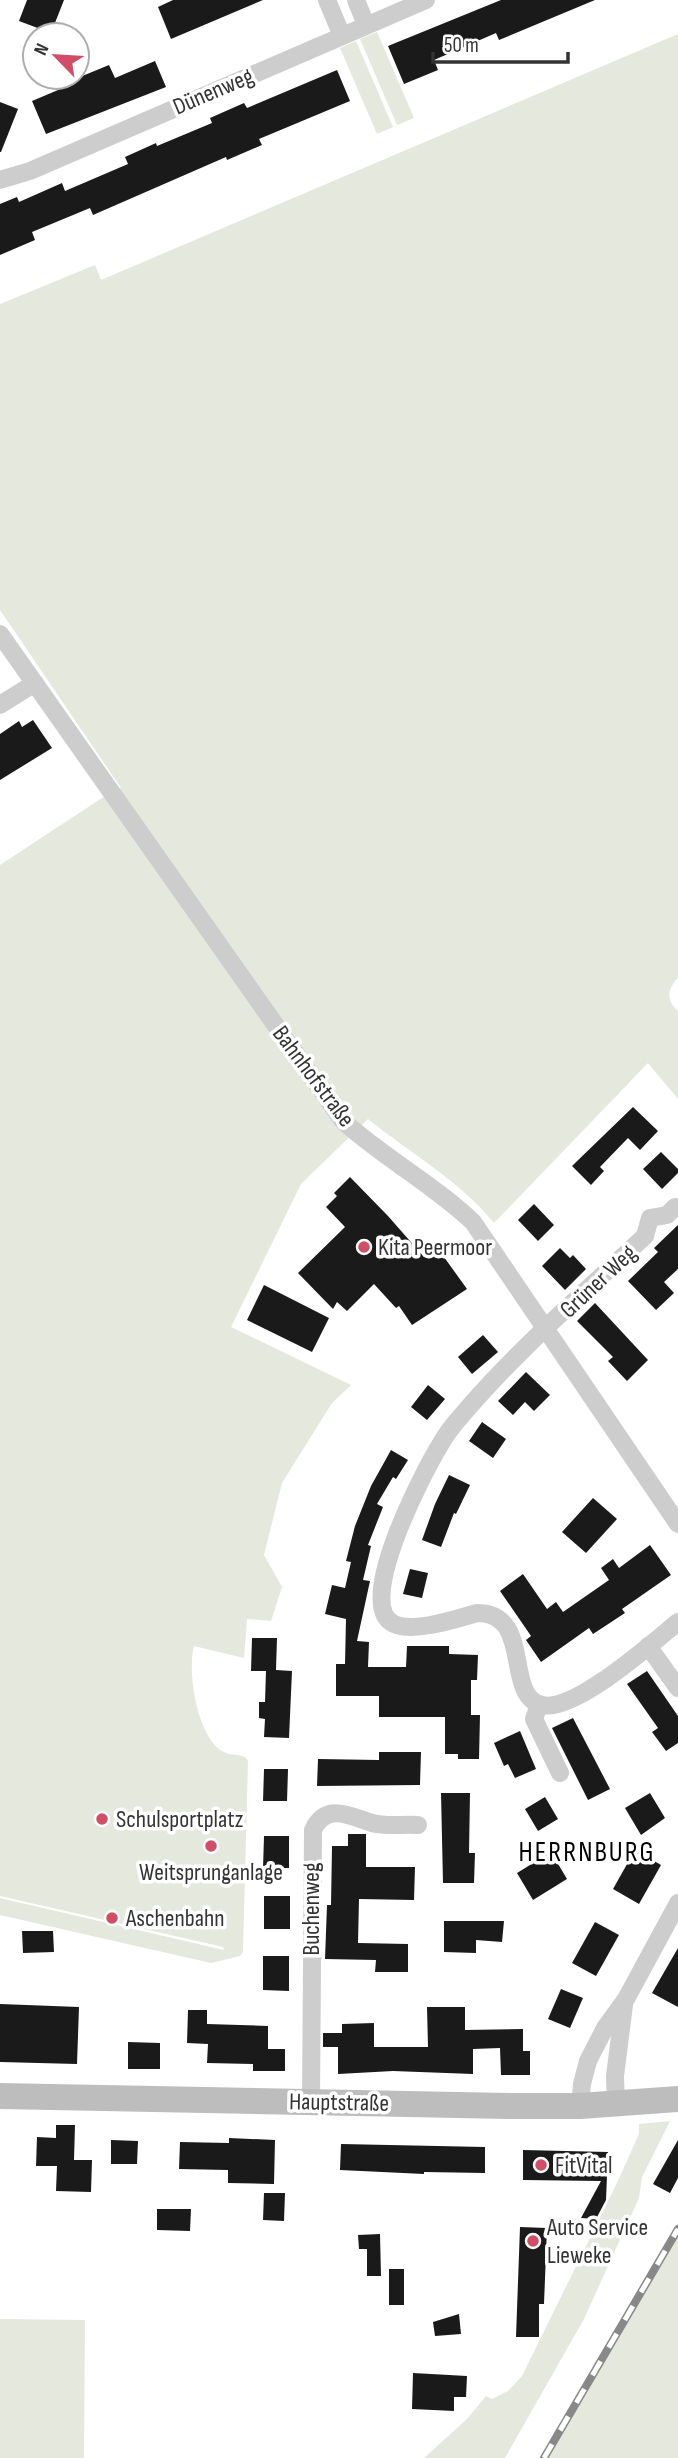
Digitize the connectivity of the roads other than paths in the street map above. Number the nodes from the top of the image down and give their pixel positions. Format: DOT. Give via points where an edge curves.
graph roads {
  1 [pos="327,0"];
  2 [pos="356,0"];
  3 [pos="426,0"];
  4 [pos="366,25"];
  5 [pos="342,36"];
  6 [pos="0,180"];
  7 [pos="0,634"];
  8 [pos="35,683"];
  9 [pos="0,705"];
  10 [pos="676,1207"];
  11 [pos="547,1329"];
  12 [pos="678,1524"];
  13 [pos="678,1622"];
  14 [pos="648,1646"];
  15 [pos="678,1688"];
  16 [pos="539,1705"];
  17 [pos="560,1773"];
  18 [pos="418,1825"];
  19 [pos="678,1903"];
  20 [pos="626,1999"];
  21 [pos="0,2096"];
  22 [pos="678,2099"];
  23 [pos="311,2102"];
  24 [pos="616,2104"];
  25 [pos="580,2106"];
  1 -- 5 [label="street"];
  2 -- 4 [label="street"];
  3 -- 4 [label="street, Dünenweg"];
  4 -- 5 [label="street, Dünenweg"];
  5 -- 6 [label="street, Dünenweg"];
  7 -- 8 [label="street, Bahnhofstraße"];
  8 -- 9 [label="street"];
  8 -- 11 [label="street, Bahnhofstraße" via="343,1121 473,1222"];
  10 -- 11 [label="street, Grüner Weg" via="667,1215 650,1218 645,1237"];
  11 -- 12 [label="street, Bahnhofstraße"];
  11 -- 16 [label="street" via="482,1392 440,1444 397,1532 381,1606 387,1620 413,1628 477,1613 498,1617 508,1627 526,1690"];
  13 -- 14 [label="street"];
  14 -- 15 [label="street"];
  14 -- 16 [label="street" via="582,1694 552,1706"];
  16 -- 17 [label="street" via="534,1719"];
  18 -- 23 [label="street, Buchenweg" via="373,1823 335,1814 317,1821 313,1830"];
  19 -- 20 [label="street"];
  20 -- 24 [label="street" via="616,2064"];
  20 -- 25 [label="street" via="588,2061"];
  21 -- 23 [label="main road, Hauptstraße"];
  22 -- 24 [label="main road, Hauptstraße"];
  23 -- 25 [label="main road, Hauptstraße"];
  24 -- 25 [label="main road, Hauptstraße"];
}
